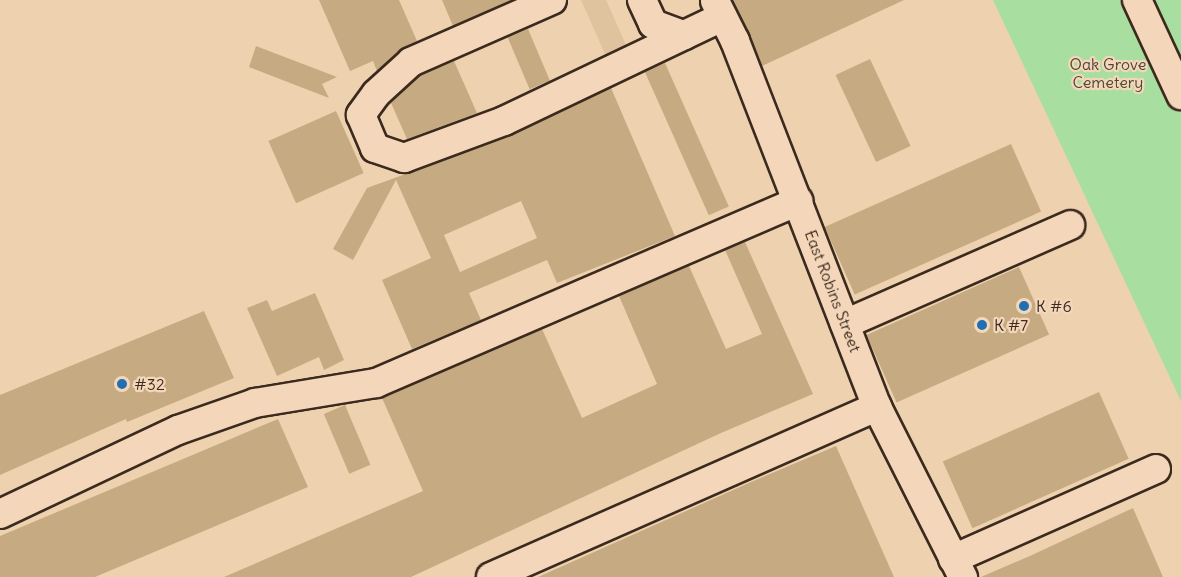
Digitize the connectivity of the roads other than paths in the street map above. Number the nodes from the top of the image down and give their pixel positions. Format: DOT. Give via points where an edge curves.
graph roads {
  1 [pos="552,0"];
  2 [pos="642,0"];
  3 [pos="1137,0"];
  4 [pos="718,8"];
  5 [pos="684,35"];
  6 [pos="1181,95"];
  7 [pos="798,201"];
  8 [pos="1070,225"];
  9 [pos="845,324"];
  10 [pos="877,407"];
  11 [pos="1156,469"];
  12 [pos="0,514"];
  13 [pos="958,568"];
  14 [pos="491,577"];
  1 -- 5 [label="street" via="411,62 361,115 375,148 404,158 543,105"];
  2 -- 5 [label="street" via="653,24"];
  3 -- 6 [label="street"];
  4 -- 5 [label="street"];
  4 -- 7 [label="street, East Robins Street"];
  7 -- 9 [label="street, East Robins Street"];
  7 -- 12 [label="street" via="376,383 255,403 178,430"];
  8 -- 9 [label="street"];
  9 -- 10 [label="street, East Robins Street"];
  10 -- 13 [label="street, East Robins Street"];
  10 -- 14 [label="street"];
  11 -- 13 [label="street"];
}
